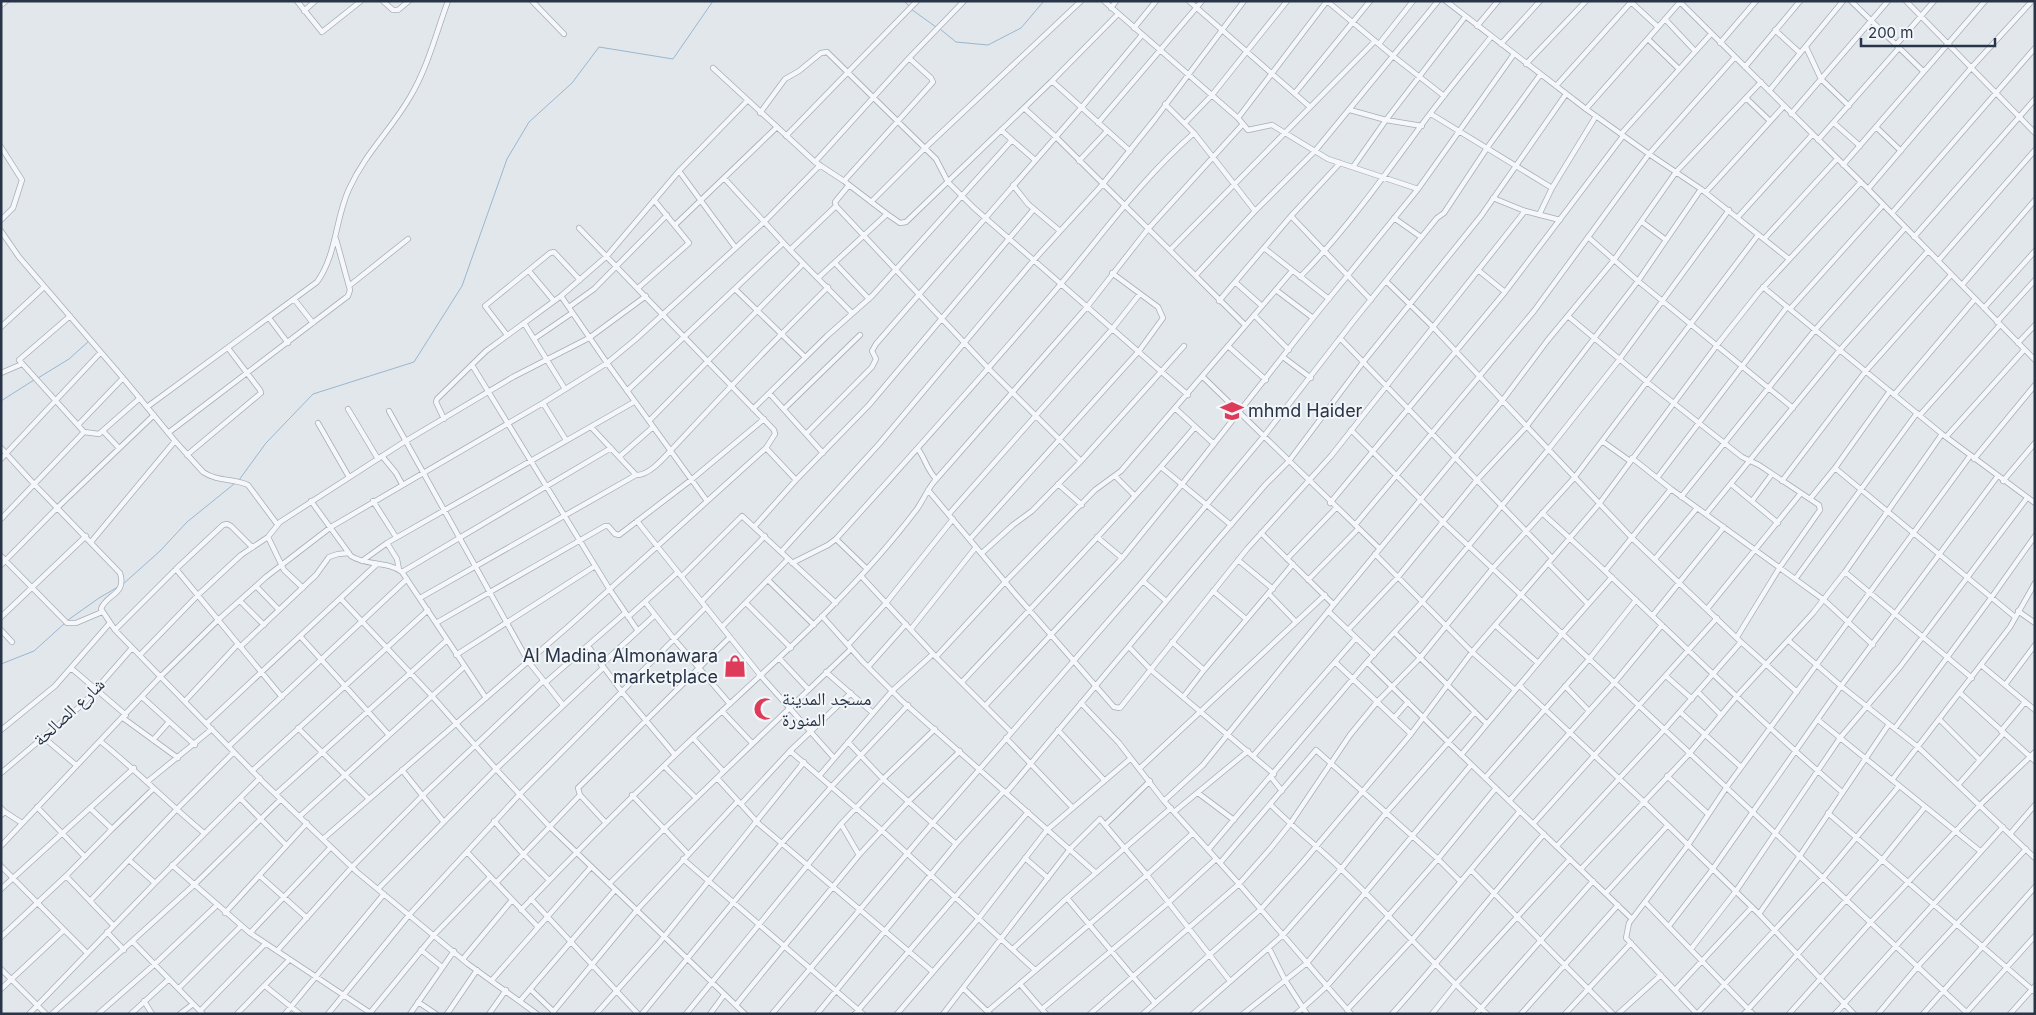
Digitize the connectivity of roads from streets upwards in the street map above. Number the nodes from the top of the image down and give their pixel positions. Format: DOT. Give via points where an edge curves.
graph roads {
  1 [pos="6,1"];
  2 [pos="297,1"];
  3 [pos="314,1"];
  4 [pos="361,1"];
  5 [pos="383,1"];
  6 [pos="409,1"];
  7 [pos="448,1"];
  8 [pos="532,1"];
  9 [pos="917,1"];
  10 [pos="964,1"];
  11 [pos="1081,1"];
  12 [pos="1104,1"];
  13 [pos="1116,1"];
  14 [pos="1156,1"];
  15 [pos="1189,1"];
  16 [pos="1202,1"];
  17 [pos="1244,1"];
  18 [pos="1287,1"];
  19 [pos="1370,1"];
  20 [pos="1413,1"];
  21 [pos="1438,1"];
  22 [pos="1446,1"];
  23 [pos="1456,1"];
  24 [pos="1498,1"];
  25 [pos="1540,1"];
  26 [pos="1586,1"];
  27 [pos="1756,1"];
  28 [pos="1800,1"];
  29 [pos="1843,1"];
  30 [pos="1851,1"];
  31 [pos="1888,1"];
  32 [pos="1906,1"];
  33 [pos="1934,1"];
  34 [pos="1985,1"];
  35 [pos="2032,1"];
  36 [pos="1631,2"];
  37 [pos="1681,2"];
  38 [pos="1,5"];
  39 [pos="1452,6"];
  40 [pos="1111,8"];
  41 [pos="1196,8"];
  42 [pos="304,11"];
  43 [pos="1118,14"];
  44 [pos="1465,16"];
  45 [pos="1920,17"];
  46 [pos="1665,19"];
  47 [pos="1871,21"];
  48 [pos="1354,22"];
  49 [pos="1477,26"];
  50 [pos="1658,27"];
  51 [pos="1134,28"];
  52 [pos="1222,30"];
  53 [pos="1775,30"];
  54 [pos="564,34"];
  55 [pos="1711,34"];
  56 [pos="1142,35"];
  57 [pos="1491,37"];
  58 [pos="1648,39"];
  59 [pos="1377,42"];
  60 [pos="1720,43"];
  61 [pos="1501,44"];
  62 [pos="1947,44"];
  63 [pos="1806,47"];
  64 [pos="1897,47"];
  65 [pos="2035,48"];
  66 [pos="1160,51"];
  67 [pos="1695,51"];
  68 [pos="1247,52"];
  69 [pos="1800,53"];
  70 [pos="1514,54"];
  71 [pos="1393,56"];
  72 [pos="1735,57"];
  73 [pos="908,58"];
  74 [pos="1526,64"];
  75 [pos="1745,67"];
  76 [pos="713,68"];
  77 [pos="1971,68"];
  78 [pos="1679,69"];
  79 [pos="1923,71"];
  80 [pos="848,72"];
  81 [pos="1272,72"];
  82 [pos="1540,74"];
  83 [pos="1188,75"];
  84 [pos="1419,77"];
  85 [pos="1821,79"];
  86 [pos="1052,81"];
  87 [pos="1761,82"];
  88 [pos="1556,86"];
  89 [pos="1769,91"];
  90 [pos="1995,92"];
  91 [pos="1294,93"];
  92 [pos="1566,94"];
  93 [pos="1212,95"];
  94 [pos="874,96"];
  95 [pos="1444,96"];
  96 [pos="1746,98"];
  97 [pos="2035,99"];
  98 [pos="747,101"];
  99 [pos="1165,104"];
  100 [pos="1784,106"];
  101 [pos="1849,106"];
  102 [pos="1310,107"];
  103 [pos="1024,108"];
  104 [pos="1081,108"];
  105 [pos="1586,109"];
  106 [pos="1350,110"];
  107 [pos="760,113"];
  108 [pos="1431,114"];
  109 [pos="1791,114"];
  110 [pos="1596,116"];
  111 [pos="2019,117"];
  112 [pos="1238,118"];
  113 [pos="1386,120"];
  114 [pos="899,121"];
  115 [pos="1770,121"];
  116 [pos="1098,123"];
  117 [pos="1834,123"];
  118 [pos="1185,124"];
  119 [pos="1243,124"];
  120 [pos="1422,126"];
  121 [pos="1876,127"];
  122 [pos="776,128"];
  123 [pos="1001,130"];
  124 [pos="1107,131"];
  125 [pos="1285,132"];
  126 [pos="1459,133"];
  127 [pos="2035,133"];
  128 [pos="1194,134"];
  129 [pos="1812,134"];
  130 [pos="1622,135"];
  131 [pos="786,136"];
  132 [pos="1056,137"];
  133 [pos="1012,140"];
  134 [pos="1818,140"];
  135 [pos="1860,146"];
  136 [pos="1,148"];
  137 [pos="925,148"];
  138 [pos="1488,148"];
  139 [pos="1901,150"];
  140 [pos="2035,150"];
  141 [pos="1130,151"];
  142 [pos="1315,151"];
  143 [pos="1648,154"];
  144 [pos="1213,156"];
  145 [pos="1837,159"];
  146 [pos="1034,160"];
  147 [pos="1079,161"];
  148 [pos="818,163"];
  149 [pos="1340,163"];
  150 [pos="1843,165"];
  151 [pos="1516,166"];
  152 [pos="1353,167"];
  153 [pos="679,171"];
  154 [pos="1676,172"];
  155 [pos="1384,177"];
  156 [pos="725,179"];
  157 [pos="844,181"];
  158 [pos="948,182"];
  159 [pos="1861,182"];
  160 [pos="1234,184"];
  161 [pos="850,185"];
  162 [pos="1013,185"];
  163 [pos="1102,185"];
  164 [pos="1552,188"];
  165 [pos="1418,189"];
  166 [pos="1868,189"];
  167 [pos="1704,191"];
  168 [pos="962,195"];
  169 [pos="1493,198"];
  170 [pos="654,200"];
  171 [pos="2035,200"];
  172 [pos="701,201"];
  173 [pos="871,202"];
  174 [pos="1883,205"];
  175 [pos="836,206"];
  176 [pos="1124,206"];
  177 [pos="1034,209"];
  178 [pos="1729,210"];
  179 [pos="1255,211"];
  180 [pos="1525,211"];
  181 [pos="1892,213"];
  182 [pos="887,214"];
  183 [pos="667,215"];
  184 [pos="1539,215"];
  185 [pos="1292,216"];
  186 [pos="1738,217"];
  187 [pos="985,218"];
  188 [pos="1394,218"];
  189 [pos="1,220"];
  190 [pos="1560,220"];
  191 [pos="764,222"];
  192 [pos="1642,222"];
  193 [pos="675,224"];
  194 [pos="579,228"];
  195 [pos="1905,228"];
  196 [pos="1148,229"];
  197 [pos="1,231"];
  198 [pos="1060,231"];
  199 [pos="1758,235"];
  200 [pos="864,236"];
  201 [pos="335,237"];
  202 [pos="1422,237"];
  203 [pos="1588,237"];
  204 [pos="1914,238"];
  205 [pos="408,239"];
  206 [pos="1764,239"];
  207 [pos="1009,240"];
  208 [pos="1666,240"];
  209 [pos="783,243"];
  210 [pos="735,247"];
  211 [pos="1264,248"];
  212 [pos="790,250"];
  213 [pos="1170,250"];
  214 [pos="1928,250"];
  215 [pos="2035,251"];
  216 [pos="1324,252"];
  217 [pos="606,256"];
  218 [pos="1789,259"];
  219 [pos="1614,260"];
  220 [pos="1034,261"];
  221 [pos="1938,261"];
  222 [pos="835,263"];
  223 [pos="803,264"];
  224 [pos="616,266"];
  225 [pos="1478,270"];
  226 [pos="529,271"];
  227 [pos="1292,271"];
  228 [pos="896,272"];
  229 [pos="1112,273"];
  230 [pos="1196,275"];
  231 [pos="1952,275"];
  232 [pos="1300,277"];
  233 [pos="1348,277"];
  234 [pos="818,278"];
  235 [pos="580,280"];
  236 [pos="2035,280"];
  237 [pos="1386,281"];
  238 [pos="1638,281"];
  239 [pos="1235,282"];
  240 [pos="1060,284"];
  241 [pos="1962,285"];
  242 [pos="349,286"];
  243 [pos="44,287"];
  244 [pos="1764,287"];
  245 [pos="638,288"];
  246 [pos="828,288"];
  247 [pos="736,289"];
  248 [pos="1276,290"];
  249 [pos="1505,292"];
  250 [pos="1139,294"];
  251 [pos="918,295"];
  252 [pos="561,296"];
  253 [pos="646,296"];
  254 [pos="294,299"];
  255 [pos="869,299"];
  256 [pos="1329,299"];
  257 [pos="1975,299"];
  258 [pos="1371,300"];
  259 [pos="1663,300"];
  260 [pos="554,301"];
  261 [pos="1219,301"];
  262 [pos="1410,304"];
  263 [pos="1086,306"];
  264 [pos="1262,306"];
  265 [pos="568,307"];
  266 [pos="1789,308"];
  267 [pos="1984,308"];
  268 [pos="758,311"];
  269 [pos="572,313"];
  270 [pos="852,313"];
  271 [pos="663,314"];
  272 [pos="1254,315"];
  273 [pos="70,316"];
  274 [pos="1569,316"];
  275 [pos="269,318"];
  276 [pos="1313,318"];
  277 [pos="942,320"];
  278 [pos="313,323"];
  279 [pos="524,323"];
  280 [pos="1691,323"];
  281 [pos="1999,324"];
  282 [pos="1245,325"];
  283 [pos="2035,325"];
  284 [pos="1,326"];
  285 [pos="1433,327"];
  286 [pos="1113,328"];
  287 [pos="1815,330"];
  288 [pos="781,334"];
  289 [pos="507,335"];
  290 [pos="860,335"];
  291 [pos="685,337"];
  292 [pos="589,338"];
  293 [pos="1340,338"];
  294 [pos="534,339"];
  295 [pos="1594,339"];
  296 [pos="288,343"];
  297 [pos="2018,343"];
  298 [pos="965,344"];
  299 [pos="1717,345"];
  300 [pos="1184,346"];
  301 [pos="1228,346"];
  302 [pos="228,348"];
  303 [pos="1289,350"];
  304 [pos="2024,350"];
  305 [pos="1139,351"];
  306 [pos="1839,351"];
  307 [pos="100,352"];
  308 [pos="1455,352"];
  309 [pos="805,357"];
  310 [pos="1283,357"];
  311 [pos="547,360"];
  312 [pos="708,360"];
  313 [pos="1619,360"];
  314 [pos="2035,360"];
  315 [pos="1364,361"];
  316 [pos="607,363"];
  317 [pos="22,364"];
  318 [pos="472,365"];
  319 [pos="1743,366"];
  320 [pos="989,369"];
  321 [pos="1162,372"];
  322 [pos="1865,372"];
  323 [pos="1,373"];
  324 [pos="248,374"];
  325 [pos="1478,376"];
  326 [pos="1203,377"];
  327 [pos="123,378"];
  328 [pos="1311,378"];
  329 [pos="1266,380"];
  330 [pos="1647,382"];
  331 [pos="1387,384"];
  332 [pos="731,385"];
  333 [pos="2035,385"];
  334 [pos="1770,388"];
  335 [pos="565,389"];
  336 [pos="627,391"];
  337 [pos="488,392"];
  338 [pos="1011,392"];
  339 [pos="1892,393"];
  340 [pos="770,394"];
  341 [pos="1188,395"];
  342 [pos="140,398"];
  343 [pos="56,401"];
  344 [pos="1502,401"];
  345 [pos="634,402"];
  346 [pos="543,403"];
  347 [pos="1674,403"];
  348 [pos="147,407"];
  349 [pos="1409,408"];
  350 [pos="1793,408"];
  351 [pos="348,409"];
  352 [pos="753,409"];
  353 [pos="784,409"];
  354 [pos="1176,409"];
  355 [pos="389,411"];
  356 [pos="1239,413"];
  357 [pos="1918,414"];
  358 [pos="154,415"];
  359 [pos="1036,416"];
  360 [pos="444,419"];
  361 [pos="764,419"];
  362 [pos="649,422"];
  363 [pos="318,423"];
  364 [pos="508,423"];
  365 [pos="1700,424"];
  366 [pos="78,425"];
  367 [pos="591,426"];
  368 [pos="653,426"];
  369 [pos="1195,426"];
  370 [pos="1526,427"];
  371 [pos="1352,430"];
  372 [pos="103,431"];
  373 [pos="1432,431"];
  374 [pos="84,432"];
  375 [pos="168,433"];
  376 [pos="806,434"];
  377 [pos="1264,436"];
  378 [pos="1944,436"];
  379 [pos="566,440"];
  380 [pos="1060,440"];
  381 [pos="175,441"];
  382 [pos="1602,441"];
  383 [pos="404,442"];
  384 [pos="1724,443"];
  385 [pos="2035,443"];
  386 [pos="1214,444"];
  387 [pos="1,448"];
  388 [pos="119,448"];
  389 [pos="611,448"];
  390 [pos="766,448"];
  391 [pos="918,449"];
  392 [pos="670,450"];
  393 [pos="1548,450"];
  394 [pos="1373,452"];
  395 [pos="6,453"];
  396 [pos="823,453"];
  397 [pos="187,455"];
  398 [pos="1454,456"];
  399 [pos="380,457"];
  400 [pos="620,457"];
  401 [pos="1972,457"];
  402 [pos="1,459"];
  403 [pos="1631,460"];
  404 [pos="531,461"];
  405 [pos="1081,461"];
  406 [pos="1289,461"];
  407 [pos="1750,462"];
  408 [pos="1162,467"];
  409 [pos="1835,468"];
  410 [pos="422,472"];
  411 [pos="636,474"];
  412 [pos="1772,474"];
  413 [pos="1396,475"];
  414 [pos="1115,476"];
  415 [pos="349,477"];
  416 [pos="1997,477"];
  417 [pos="1574,478"];
  418 [pos="1657,478"];
  419 [pos="936,479"];
  420 [pos="691,480"];
  421 [pos="796,480"];
  422 [pos="1477,480"];
  423 [pos="2003,480"];
  424 [pos="1782,481"];
  425 [pos="1309,482"];
  426 [pos="34,484"];
  427 [pos="402,484"];
  428 [pos="1058,484"];
  429 [pos="1183,484"];
  430 [pos="1732,484"];
  431 [pos="547,487"];
  432 [pos="1671,489"];
  433 [pos="928,490"];
  434 [pos="1861,490"];
  435 [pos="1802,493"];
  436 [pos="1135,496"];
  437 [pos="1682,497"];
  438 [pos="1810,499"];
  439 [pos="2032,499"];
  440 [pos="1420,500"];
  441 [pos="707,501"];
  442 [pos="1752,501"];
  443 [pos="311,502"];
  444 [pos="373,502"];
  445 [pos="1330,503"];
  446 [pos="1599,504"];
  447 [pos="1082,505"];
  448 [pos="1207,505"];
  449 [pos="1501,505"];
  450 [pos="57,508"];
  451 [pos="1336,508"];
  452 [pos="1697,508"];
  453 [pos="444,510"];
  454 [pos="1887,512"];
  455 [pos="1542,513"];
  456 [pos="949,514"];
  457 [pos="1706,514"];
  458 [pos="564,515"];
  459 [pos="953,518"];
  460 [pos="1,519"];
  461 [pos="637,521"];
  462 [pos="1443,522"];
  463 [pos="1778,523"];
  464 [pos="277,524"];
  465 [pos="1231,525"];
  466 [pos="755,526"];
  467 [pos="331,527"];
  468 [pos="1356,527"];
  469 [pos="1724,527"];
  470 [pos="1526,532"];
  471 [pos="1261,533"];
  472 [pos="1913,533"];
  473 [pos="86,536"];
  474 [pos="765,536"];
  475 [pos="2035,536"];
  476 [pos="268,537"];
  477 [pos="396,537"];
  478 [pos="1098,537"];
  479 [pos="460,538"];
  480 [pos="1570,538"];
  481 [pos="1632,538"];
  482 [pos="836,539"];
  483 [pos="970,539"];
  484 [pos="580,541"];
  485 [pos="91,542"];
  486 [pos="387,543"];
  487 [pos="1468,545"];
  488 [pos="657,546"];
  489 [pos="252,547"];
  490 [pos="976,547"];
  491 [pos="1380,549"];
  492 [pos="1756,551"];
  493 [pos="781,552"];
  494 [pos="349,553"];
  495 [pos="982,554"];
  496 [pos="1375,554"];
  497 [pos="1,556"];
  498 [pos="1940,556"];
  499 [pos="1122,558"];
  500 [pos="1552,558"];
  501 [pos="1287,559"];
  502 [pos="6,560"];
  503 [pos="362,560"];
  504 [pos="1238,560"];
  505 [pos="1655,560"];
  506 [pos="790,561"];
  507 [pos="1548,563"];
  508 [pos="377,564"];
  509 [pos="1293,564"];
  510 [pos="1,565"];
  511 [pos="281,565"];
  512 [pos="475,566"];
  513 [pos="595,566"];
  514 [pos="1780,567"];
  515 [pos="1493,568"];
  516 [pos="176,569"];
  517 [pos="867,569"];
  518 [pos="400,571"];
  519 [pos="1604,571"];
  520 [pos="1845,572"];
  521 [pos="680,574"];
  522 [pos="861,576"];
  523 [pos="1398,577"];
  524 [pos="1612,577"];
  525 [pos="1796,578"];
  526 [pos="1967,578"];
  527 [pos="407,580"];
  528 [pos="768,580"];
  529 [pos="1308,580"];
  530 [pos="1143,581"];
  531 [pos="1005,582"];
  532 [pos="1679,583"];
  533 [pos="2035,583"];
  534 [pos="256,586"];
  535 [pos="33,588"];
  536 [pos="303,588"];
  537 [pos="1273,589"];
  538 [pos="610,590"];
  539 [pos="1213,590"];
  540 [pos="1869,592"];
  541 [pos="489,593"];
  542 [pos="1268,594"];
  543 [pos="198,595"];
  544 [pos="1325,595"];
  545 [pos="1522,595"];
  546 [pos="420,598"];
  547 [pos="1991,598"];
  548 [pos="341,599"];
  549 [pos="240,600"];
  550 [pos="1636,600"];
  551 [pos="1824,600"];
  552 [pos="702,601"];
  553 [pos="1166,601"];
  554 [pos="645,602"];
  555 [pos="1422,602"];
  556 [pos="746,603"];
  557 [pos="836,603"];
  558 [pos="886,603"];
  559 [pos="1333,604"];
  560 [pos="1588,604"];
  561 [pos="706,607"];
  562 [pos="1707,609"];
  563 [pos="279,610"];
  564 [pos="428,610"];
  565 [pos="1029,610"];
  566 [pos="1328,611"];
  567 [pos="2018,611"];
  568 [pos="102,612"];
  569 [pos="627,615"];
  570 [pos="655,615"];
  571 [pos="1653,615"];
  572 [pos="1896,615"];
  573 [pos="822,616"];
  574 [pos="1,617"];
  575 [pos="2015,617"];
  576 [pos="1717,618"];
  577 [pos="1246,619"];
  578 [pos="218,620"];
  579 [pos="362,622"];
  580 [pos="1296,622"];
  581 [pos="436,623"];
  582 [pos="506,623"];
  583 [pos="1847,623"];
  584 [pos="2035,623"];
  585 [pos="109,624"];
  586 [pos="906,624"];
  587 [pos="1662,624"];
  588 [pos="264,625"];
  589 [pos="814,625"];
  590 [pos="1495,625"];
  591 [pos="1446,626"];
  592 [pos="722,627"];
  593 [pos="910,629"];
  594 [pos="1,630"];
  595 [pos="114,630"];
  596 [pos="1348,630"];
  597 [pos="638,631"];
  598 [pos="1562,633"];
  599 [pos="1394,634"];
  600 [pos="1052,635"];
  601 [pos="300,636"];
  602 [pos="730,637"];
  603 [pos="1737,637"];
  604 [pos="1356,638"];
  605 [pos="1923,638"];
  606 [pos="674,639"];
  607 [pos="447,640"];
  608 [pos="1789,641"];
  609 [pos="12,642"];
  610 [pos="1172,642"];
  611 [pos="1741,642"];
  612 [pos="1873,645"];
  613 [pos="2035,645"];
  614 [pos="239,646"];
  615 [pos="588,646"];
  616 [pos="849,647"];
  617 [pos="1129,647"];
  618 [pos="132,648"];
  619 [pos="386,648"];
  620 [pos="790,648"];
  621 [pos="1689,651"];
  622 [pos="1472,652"];
  623 [pos="140,655"];
  624 [pos="456,655"];
  625 [pos="935,655"];
  626 [pos="1374,655"];
  627 [pos="779,658"];
  628 [pos="1420,658"];
  629 [pos="1590,658"];
  630 [pos="1948,658"];
  631 [pos="321,660"];
  632 [pos="528,661"];
  633 [pos="1075,661"];
  634 [pos="1335,662"];
  635 [pos="1367,662"];
  636 [pos="1538,663"];
  637 [pos="1981,665"];
  638 [pos="602,666"];
  639 [pos="1767,666"];
  640 [pos="1817,666"];
  641 [pos="464,667"];
  642 [pos="868,667"];
  643 [pos="71,668"];
  644 [pos="698,668"];
  645 [pos="1151,670"];
  646 [pos="1204,670"];
  647 [pos="826,672"];
  648 [pos="261,673"];
  649 [pos="409,673"];
  650 [pos="1713,674"];
  651 [pos="162,676"];
  652 [pos="761,676"];
  653 [pos="1666,676"];
  654 [pos="1972,678"];
  655 [pos="1353,679"];
  656 [pos="544,682"];
  657 [pos="962,682"];
  658 [pos="1615,682"];
  659 [pos="1096,685"];
  660 [pos="1448,685"];
  661 [pos="2005,685"];
  662 [pos="344,686"];
  663 [pos="1391,686"];
  664 [pos="1520,686"];
  665 [pos="1565,686"];
  666 [pos="1840,686"];
  667 [pos="808,689"];
  668 [pos="96,690"];
  669 [pos="1515,690"];
  670 [pos="892,691"];
  671 [pos="622,692"];
  672 [pos="1698,692"];
  673 [pos="1797,692"];
  674 [pos="851,693"];
  675 [pos="1960,693"];
  676 [pos="432,696"];
  677 [pos="1184,696"];
  678 [pos="1737,696"];
  679 [pos="142,697"];
  680 [pos="282,697"];
  681 [pos="486,698"];
  682 [pos="1692,699"];
  683 [pos="185,701"];
  684 [pos="1081,702"];
  685 [pos="1377,702"];
  686 [pos="1408,702"];
  687 [pos="2026,702"];
  688 [pos="730,704"];
  689 [pos="563,705"];
  690 [pos="908,705"];
  691 [pos="1639,705"];
  692 [pos="985,706"];
  693 [pos="1866,707"];
  694 [pos="789,708"];
  695 [pos="1545,708"];
  696 [pos="2034,709"];
  697 [pos="722,711"];
  698 [pos="1202,711"];
  699 [pos="1589,711"];
  700 [pos="367,712"];
  701 [pos="873,712"];
  702 [pos="1475,712"];
  703 [pos="1680,712"];
  704 [pos="1721,715"];
  705 [pos="124,716"];
  706 [pos="1394,718"];
  707 [pos="1424,718"];
  708 [pos="1939,719"];
  709 [pos="645,720"];
  710 [pos="1818,720"];
  711 [pos="169,722"];
  712 [pos="207,723"];
  713 [pos="456,723"];
  714 [pos="1487,724"];
  715 [pos="1889,724"];
  716 [pos="1771,727"];
  717 [pos="298,728"];
  718 [pos="1895,728"];
  719 [pos="212,729"];
  720 [pos="935,729"];
  721 [pos="1,730"];
  722 [pos="1058,730"];
  723 [pos="1664,730"];
  724 [pos="810,732"];
  725 [pos="1012,732"];
  726 [pos="1570,732"];
  727 [pos="2002,732"];
  728 [pos="1228,734"];
  729 [pos="1411,734"];
  730 [pos="1705,735"];
  731 [pos="389,736"];
  732 [pos="43,737"];
  733 [pos="693,738"];
  734 [pos="1006,738"];
  735 [pos="1840,738"];
  736 [pos="153,740"];
  737 [pos="100,741"];
  738 [pos="752,742"];
  739 [pos="848,742"];
  740 [pos="1449,743"];
  741 [pos="194,745"];
  742 [pos="475,745"];
  743 [pos="229,746"];
  744 [pos="1918,747"];
  745 [pos="1795,750"];
  746 [pos="790,751"];
  747 [pos="960,751"];
  748 [pos="1248,751"];
  749 [pos="234,752"];
  750 [pos="322,752"];
  751 [pos="2035,752"];
  752 [pos="1461,754"];
  753 [pos="1594,754"];
  754 [pos="1689,754"];
  755 [pos="675,755"];
  756 [pos="861,755"];
  757 [pos="1253,756"];
  758 [pos="2030,757"];
  759 [pos="178,758"];
  760 [pos="834,758"];
  761 [pos="1130,758"];
  762 [pos="1865,758"];
  763 [pos="1980,760"];
  764 [pos="2035,761"];
  765 [pos="804,762"];
  766 [pos="1031,762"];
  767 [pos="76,765"];
  768 [pos="1332,765"];
  769 [pos="1471,765"];
  770 [pos="664,766"];
  771 [pos="1741,767"];
  772 [pos="134,768"];
  773 [pos="496,769"];
  774 [pos="980,769"];
  775 [pos="1139,769"];
  776 [pos="402,770"];
  777 [pos="1818,770"];
  778 [pos="252,771"];
  779 [pos="723,771"];
  780 [pos="1,773"];
  781 [pos="346,774"];
  782 [pos="820,775"];
  783 [pos="1273,775"];
  784 [pos="1667,776"];
  785 [pos="260,778"];
  786 [pos="717,778"];
  787 [pos="1485,778"];
  788 [pos="1619,778"];
  789 [pos="883,779"];
  790 [pos="1104,780"];
  791 [pos="1892,780"];
  792 [pos="147,782"];
  793 [pos="1150,782"];
  794 [pos="1958,785"];
  795 [pos="832,786"];
  796 [pos="1899,786"];
  797 [pos="1496,788"];
  798 [pos="1726,788"];
  799 [pos="153,789"];
  800 [pos="1282,791"];
  801 [pos="1005,792"];
  802 [pos="1362,792"];
  803 [pos="1842,792"];
  804 [pos="1198,793"];
  805 [pos="276,794"];
  806 [pos="519,794"];
  807 [pos="580,795"];
  808 [pos="632,795"];
  809 [pos="422,796"];
  810 [pos="240,798"];
  811 [pos="696,798"];
  812 [pos="281,799"];
  813 [pos="369,799"];
  814 [pos="1164,801"];
  815 [pos="1509,801"];
  816 [pos="1643,801"];
  817 [pos="740,802"];
  818 [pos="908,802"];
  819 [pos="1271,805"];
  820 [pos="1980,805"];
  821 [pos="2035,805"];
  822 [pos="38,807"];
  823 [pos="856,807"];
  824 [pos="1072,807"];
  825 [pos="1926,807"];
  826 [pos="90,808"];
  827 [pos="176,810"];
  828 [pos="1172,810"];
  829 [pos="1520,811"];
  830 [pos="3,812"];
  831 [pos="1028,812"];
  832 [pos="1386,813"];
  833 [pos="1752,813"];
  834 [pos="1828,813"];
  835 [pos="1708,814"];
  836 [pos="300,816"];
  837 [pos="260,820"];
  838 [pos="1234,820"];
  839 [pos="443,821"];
  840 [pos="494,821"];
  841 [pos="756,821"];
  842 [pos="605,822"];
  843 [pos="22,823"];
  844 [pos="307,823"];
  845 [pos="841,824"];
  846 [pos="932,824"];
  847 [pos="1106,824"];
  848 [pos="1290,824"];
  849 [pos="1533,824"];
  850 [pos="1667,826"];
  851 [pos="550,827"];
  852 [pos="2003,827"];
  853 [pos="112,829"];
  854 [pos="664,829"];
  855 [pos="882,830"];
  856 [pos="1047,830"];
  857 [pos="1956,831"];
  858 [pos="62,833"];
  859 [pos="204,833"];
  860 [pos="1193,833"];
  861 [pos="1774,833"];
  862 [pos="1544,834"];
  863 [pos="2010,834"];
  864 [pos="1412,835"];
  865 [pos="1856,838"];
  866 [pos="323,839"];
  867 [pos="782,843"];
  868 [pos="956,844"];
  869 [pos="286,845"];
  870 [pos="1688,845"];
  871 [pos="1,846"];
  872 [pos="331,846"];
  873 [pos="1316,846"];
  874 [pos="1556,846"];
  875 [pos="1125,848"];
  876 [pos="2026,849"];
  877 [pos="1070,850"];
  878 [pos="1208,850"];
  879 [pos="1980,851"];
  880 [pos="467,852"];
  881 [pos="575,852"];
  882 [pos="688,854"];
  883 [pos="907,854"];
  884 [pos="524,855"];
  885 [pos="859,855"];
  886 [pos="85,857"];
  887 [pos="1800,857"];
  888 [pos="1025,858"];
  889 [pos="1216,858"];
  890 [pos="1438,858"];
  891 [pos="2035,858"];
  892 [pos="683,859"];
  893 [pos="1570,859"];
  894 [pos="129,860"];
  895 [pos="1882,860"];
  896 [pos="1220,863"];
  897 [pos="172,865"];
  898 [pos="807,865"];
  899 [pos="1,866"];
  900 [pos="352,867"];
  901 [pos="591,867"];
  902 [pos="1342,869"];
  903 [pos="1581,869"];
  904 [pos="1471,870"];
  905 [pos="1712,870"];
  906 [pos="1096,873"];
  907 [pos="931,875"];
  908 [pos="1147,875"];
  909 [pos="66,876"];
  910 [pos="260,876"];
  911 [pos="490,877"];
  912 [pos="13,878"];
  913 [pos="1048,878"];
  914 [pos="1822,879"];
  915 [pos="549,880"];
  916 [pos="708,881"];
  917 [pos="1460,881"];
  918 [pos="1593,881"];
  919 [pos="154,883"];
  920 [pos="496,883"];
  921 [pos="1909,883"];
  922 [pos="609,884"];
  923 [pos="1238,884"];
  924 [pos="194,886"];
  925 [pos="833,887"];
  926 [pos="2035,887"];
  927 [pos="1,889"];
  928 [pos="378,889"];
  929 [pos="615,890"];
  930 [pos="1736,892"];
  931 [pos="1606,893"];
  932 [pos="384,894"];
  933 [pos="1365,894"];
  934 [pos="1492,894"];
  935 [pos="955,896"];
  936 [pos="283,897"];
  937 [pos="1067,898"];
  938 [pos="512,900"];
  939 [pos="531,900"];
  940 [pos="1846,900"];
  941 [pos="90,902"];
  942 [pos="1168,902"];
  943 [pos="1645,902"];
  944 [pos="732,903"];
  945 [pos="38,904"];
  946 [pos="1618,905"];
  947 [pos="1932,905"];
  948 [pos="216,906"];
  949 [pos="1752,907"];
  950 [pos="1260,909"];
  951 [pos="522,910"];
  952 [pos="637,910"];
  953 [pos="861,910"];
  954 [pos="225,913"];
  955 [pos="1759,914"];
  956 [pos="409,915"];
  957 [pos="547,917"];
  958 [pos="1387,917"];
  959 [pos="1516,917"];
  960 [pos="307,918"];
  961 [pos="979,918"];
  962 [pos="1631,918"];
  963 [pos="1870,923"];
  964 [pos="1088,924"];
  965 [pos="759,925"];
  966 [pos="1957,925"];
  967 [pos="113,926"];
  968 [pos="241,926"];
  969 [pos="1669,926"];
  970 [pos="538,927"];
  971 [pos="1188,929"];
  972 [pos="64,930"];
  973 [pos="1776,931"];
  974 [pos="107,932"];
  975 [pos="886,932"];
  976 [pos="250,933"];
  977 [pos="434,935"];
  978 [pos="1283,935"];
  979 [pos="664,936"];
  980 [pos="2035,936"];
  981 [pos="1,937"];
  982 [pos="1002,938"];
  983 [pos="1411,941"];
  984 [pos="1540,941"];
  985 [pos="133,942"];
  986 [pos="570,942"];
  987 [pos="1631,943"];
  988 [pos="265,944"];
  989 [pos="784,946"];
  990 [pos="1895,946"];
  991 [pos="1982,947"];
  992 [pos="1269,948"];
  993 [pos="1014,949"];
  994 [pos="1691,949"];
  995 [pos="124,950"];
  996 [pos="422,950"];
  997 [pos="277,951"];
  998 [pos="454,951"];
  999 [pos="908,951"];
  1000 [pos="1110,951"];
  1001 [pos="87,953"];
  1002 [pos="1210,955"];
  1003 [pos="1798,955"];
  1004 [pos="463,959"];
  1005 [pos="687,959"];
  1006 [pos="289,960"];
  1007 [pos="1702,960"];
  1008 [pos="1307,963"];
  1009 [pos="155,964"];
  1010 [pos="1564,964"];
  1011 [pos="592,965"];
  1012 [pos="1436,965"];
  1013 [pos="442,968"];
  1014 [pos="1917,968"];
  1015 [pos="2007,968"];
  1016 [pos="1,969"];
  1017 [pos="811,969"];
  1018 [pos="477,970"];
  1019 [pos="1035,970"];
  1020 [pos="933,972"];
  1021 [pos="1661,975"];
  1022 [pos="1131,976"];
  1023 [pos="315,977"];
  1024 [pos="11,979"];
  1025 [pos="169,979"];
  1026 [pos="1821,979"];
  1027 [pos="492,980"];
  1028 [pos="1285,980"];
  1029 [pos="1230,981"];
  1030 [pos="712,983"];
  1031 [pos="1020,984"];
  1032 [pos="1456,984"];
  1033 [pos="1726,985"];
  1034 [pos="265,986"];
  1035 [pos="1327,986"];
  1036 [pos="178,988"];
  1037 [pos="964,988"];
  1038 [pos="1,989"];
  1039 [pos="530,989"];
  1040 [pos="1589,989"];
  1041 [pos="2034,989"];
  1042 [pos="506,990"];
  1043 [pos="616,990"];
  1044 [pos="837,990"];
  1045 [pos="1675,990"];
  1046 [pos="1944,991"];
  1047 [pos="724,994"];
  1048 [pos="343,995"];
  1049 [pos="144,1001"];
  1050 [pos="520,1001"];
  1051 [pos="418,1002"];
  1052 [pos="1155,1003"];
  1053 [pos="193,1004"];
  1054 [pos="1844,1004"];
  1055 [pos="37,1005"];
  1056 [pos="736,1005"];
  1057 [pos="290,1007"];
  1058 [pos="1303,1008"];
  1059 [pos="1480,1008"];
  1060 [pos="1042,1009"];
  1061 [pos="1749,1009"];
  1062 [pos="202,1012"];
  1063 [pos="857,1012"];
  1064 [pos="989,1012"];
  1065 [pos="1349,1012"];
  1066 [pos="371,1013"];
  1067 [pos="554,1013"];
  1068 [pos="743,1013"];
  1069 [pos="1091,1013"];
  1070 [pos="1966,1013"];
  1071 [pos="29,1014"];
  1072 [pos="46,1014"];
  1073 [pos="52,1014"];
  1074 [pos="98,1014"];
  1075 [pos="131,1014"];
  1076 [pos="152,1014"];
  1077 [pos="180,1014"];
  1078 [pos="237,1014"];
  1079 [pos="285,1014"];
  1080 [pos="300,1014"];
  1081 [pos="328,1014"];
  1082 [pos="410,1014"];
  1083 [pos="436,1014"];
  1084 [pos="447,1014"];
  1085 [pos="489,1014"];
  1086 [pos="537,1014"];
  1087 [pos="596,1014"];
  1088 [pos="638,1014"];
  1089 [pos="642,1014"];
  1090 [pos="686,1014"];
  1091 [pos="710,1014"];
  1092 [pos="772,1014"];
  1093 [pos="817,1014"];
  1094 [pos="863,1014"];
  1095 [pos="897,1014"];
  1096 [pos="943,1014"];
  1097 [pos="1046,1014"];
  1098 [pos="1143,1014"];
  1099 [pos="1193,1014"];
  1100 [pos="1243,1014"];
  1101 [pos="1296,1014"];
  1102 [pos="1307,1014"];
  1103 [pos="1392,1014"];
  1104 [pos="1432,1014"];
  1105 [pos="1476,1014"];
  1106 [pos="1487,1014"];
  1107 [pos="1521,1014"];
  1108 [pos="1565,1014"];
  1109 [pos="1613,1014"];
  1110 [pos="1618,1014"];
  1111 [pos="1697,1014"];
  1112 [pos="1744,1014"];
  1113 [pos="1753,1014"];
  1114 [pos="1790,1014"];
  1115 [pos="1835,1014"];
  1116 [pos="1854,1014"];
  1117 [pos="1878,1014"];
  1118 [pos="1922,1014"];
  1119 [pos="2010,1014"];
  1 -- 38 [label="street"];
  2 -- 42 [label="street"];
  3 -- 42 [label="street"];
  4 -- 42 [label="street" via="322,32"];
  5 -- 6 [label="street" via="398,10"];
  7 -- 201 [label="street" via="416,86 369,153 343,202"];
  8 -- 54 [label="street"];
  9 -- 80 [label="street"];
  10 -- 73 [label="street"];
  11 -- 137 [label="street"];
  12 -- 40 [label="street"];
  13 -- 40 [label="street"];
  14 -- 51 [label="street"];
  15 -- 41 [label="street"];
  16 -- 41 [label="street"];
  17 -- 52 [label="street"];
  18 -- 68 [label="street"];
  19 -- 48 [label="street"];
  20 -- 59 [label="street"];
  21 -- 71 [label="street"];
  22 -- 39 [label="street"];
  23 -- 39 [label="street"];
  24 -- 49 [label="street"];
  25 -- 61 [label="street"];
  26 -- 74 [label="street"];
  27 -- 60 [label="street"];
  28 -- 53 [label="street"];
  29 -- 63 [label="street"];
  30 -- 47 [label="street"];
  31 -- 47 [label="street"];
  32 -- 45 [label="street"];
  33 -- 45 [label="street"];
  34 -- 62 [label="street"];
  35 -- 77 [label="street"];
  36 -- 50 [label="street"];
  36 -- 88 [label="street"];
  37 -- 46 [label="street"];
  37 -- 55 [label="street"];
  39 -- 44 [label="street"];
  40 -- 43 [label="street"];
  41 -- 52 [label="street"];
  41 -- 66 [label="street"];
  43 -- 51 [label="street"];
  43 -- 86 [label="street"];
  44 -- 49 [label="street"];
  44 -- 84 [label="street"];
  45 -- 62 [label="street"];
  45 -- 64 [label="street"];
  46 -- 50 [label="street"];
  46 -- 67 [label="street"];
  47 -- 64 [label="street"];
  47 -- 85 [label="street"];
  48 -- 59 [label="street"];
  48 -- 81 [label="street" via="1327,1"];
  48 -- 91 [label="street"];
  49 -- 57 [label="street"];
  50 -- 58 [label="street"];
  51 -- 56 [label="street"];
  52 -- 68 [label="street"];
  52 -- 83 [label="street"];
  53 -- 69 [label="street"];
  53 -- 75 [label="street"];
  55 -- 60 [label="street"];
  55 -- 67 [label="street"];
  56 -- 66 [label="street"];
  56 -- 104 [label="street"];
  57 -- 61 [label="street"];
  57 -- 95 [label="street"];
  58 -- 78 [label="street"];
  58 -- 105 [label="street"];
  59 -- 71 [label="street"];
  59 -- 102 [label="street"];
  60 -- 72 [label="street"];
  61 -- 70 [label="street"];
  62 -- 77 [label="street"];
  62 -- 79 [label="street"];
  63 -- 69 [label="street"];
  63 -- 85 [label="street"];
  64 -- 79 [label="street"];
  64 -- 101 [label="street"];
  65 -- 90 [label="street"];
  66 -- 83 [label="street"];
  66 -- 116 [label="street"];
  67 -- 78 [label="street"];
  68 -- 81 [label="street"];
  68 -- 93 [label="street"];
  69 -- 89 [label="street"];
  70 -- 74 [label="street"];
  70 -- 126 [label="street"];
  71 -- 84 [label="street"];
  71 -- 106 [label="street"];
  72 -- 75 [label="street"];
  72 -- 143 [label="street"];
  73 -- 94 [label="street"];
  73 -- 114 [label="street" via="933,82"];
  74 -- 82 [label="street"];
  75 -- 87 [label="street"];
  76 -- 98 [label="street"];
  77 -- 90 [label="street"];
  77 -- 139 [label="street"];
  78 -- 130 [label="street"];
  79 -- 121 [label="street"];
  80 -- 94 [label="street"];
  80 -- 107 [label="street" via="827,52 821,52 785,80"];
  80 -- 131 [label="street"];
  81 -- 91 [label="street"];
  81 -- 112 [label="street"];
  82 -- 88 [label="street"];
  82 -- 138 [label="street"];
  83 -- 93 [label="street"];
  83 -- 99 [label="street"];
  84 -- 95 [label="street"];
  84 -- 113 [label="street"];
  85 -- 101 [label="street"];
  85 -- 109 [label="street"];
  86 -- 103 [label="street"];
  86 -- 104 [label="street"];
  87 -- 89 [label="street"];
  87 -- 96 [label="street"];
  88 -- 92 [label="street"];
  89 -- 100 [label="street"];
  90 -- 111 [label="street"];
  90 -- 181 [label="street"];
  91 -- 102 [label="street"];
  92 -- 105 [label="street"];
  92 -- 151 [label="street"];
  93 -- 112 [label="street"];
  93 -- 118 [label="street"];
  94 -- 114 [label="street"];
  94 -- 148 [label="street"];
  95 -- 108 [label="street"];
  96 -- 115 [label="street"];
  96 -- 154 [label="street"];
  97 -- 111 [label="street"];
  98 -- 107 [label="street"];
  98 -- 153 [label="street"];
  99 -- 118 [label="street"];
  99 -- 141 [label="street"];
  100 -- 109 [label="street"];
  100 -- 115 [label="street"];
  101 -- 117 [label="street"];
  102 -- 125 [label="street"];
  103 -- 123 [label="street"];
  103 -- 132 [label="street"];
  104 -- 116 [label="street"];
  104 -- 132 [label="street"];
  105 -- 110 [label="street"];
  106 -- 113 [label="street"];
  106 -- 142 [label="street"];
  107 -- 122 [label="street"];
  108 -- 120 [label="street"];
  108 -- 126 [label="street"];
  109 -- 129 [label="street"];
  110 -- 130 [label="street"];
  110 -- 164 [label="street"];
  111 -- 127 [label="street"];
  111 -- 204 [label="street"];
  112 -- 119 [label="street"];
  113 -- 120 [label="street"];
  113 -- 152 [label="street"];
  114 -- 137 [label="street"];
  114 -- 157 [label="street"];
  115 -- 167 [label="street"];
  116 -- 124 [label="street"];
  117 -- 134 [label="street"];
  117 -- 135 [label="street"];
  118 -- 128 [label="street"];
  119 -- 125 [label="street" via="1248,130 1272,125"];
  119 -- 144 [label="street"];
  120 -- 155 [label="street"];
  121 -- 135 [label="street"];
  121 -- 139 [label="street"];
  122 -- 131 [label="street"];
  122 -- 156 [label="street"];
  123 -- 133 [label="street"];
  123 -- 158 [label="street"];
  124 -- 141 [label="street"];
  124 -- 147 [label="street"];
  125 -- 142 [label="street"];
  125 -- 160 [label="street"];
  126 -- 138 [label="street"];
  126 -- 165 [label="street"];
  128 -- 144 [label="street"];
  128 -- 176 [label="street" via="1162,162"];
  129 -- 134 [label="street"];
  129 -- 186 [label="street"];
  130 -- 143 [label="street"];
  130 -- 190 [label="street"];
  131 -- 148 [label="street"];
  132 -- 146 [label="street"];
  132 -- 147 [label="street"];
  133 -- 146 [label="street"];
  133 -- 168 [label="street"];
  134 -- 145 [label="street"];
  135 -- 150 [label="street"];
  136 -- 189 [label="street" via="22,180 14,208"];
  137 -- 158 [label="street" via="938,162"];
  137 -- 173 [label="street"];
  138 -- 151 [label="street"];
  138 -- 202 [label="street" via="1444,213"];
  139 -- 166 [label="street"];
  140 -- 221 [label="street"];
  141 -- 163 [label="street"];
  142 -- 149 [label="street"];
  142 -- 179 [label="street"];
  143 -- 154 [label="street"];
  143 -- 203 [label="street"];
  144 -- 160 [label="street"];
  144 -- 196 [label="street"];
  145 -- 150 [label="street"];
  145 -- 206 [label="street"];
  146 -- 162 [label="street"];
  147 -- 163 [label="street"];
  148 -- 157 [label="street"];
  148 -- 191 [label="street"];
  149 -- 152 [label="street"];
  149 -- 185 [label="street"];
  150 -- 159 [label="street"];
  151 -- 164 [label="street"];
  151 -- 169 [label="street"];
  152 -- 155 [label="street"];
  153 -- 170 [label="street"];
  153 -- 172 [label="street"];
  154 -- 167 [label="street"];
  154 -- 192 [label="street"];
  155 -- 165 [label="street"];
  155 -- 216 [label="street"];
  156 -- 172 [label="street"];
  156 -- 191 [label="street"];
  157 -- 161 [label="street"];
  158 -- 168 [label="street"];
  158 -- 182 [label="street" via="906,222 900,223"];
  159 -- 166 [label="street"];
  159 -- 218 [label="street"];
  160 -- 179 [label="street"];
  160 -- 213 [label="street"];
  161 -- 173 [label="street"];
  161 -- 175 [label="street" via="835,202"];
  162 -- 177 [label="street"];
  162 -- 187 [label="street"];
  163 -- 176 [label="street"];
  163 -- 198 [label="street"];
  164 -- 184 [label="street"];
  165 -- 188 [label="street"];
  166 -- 174 [label="street"];
  167 -- 178 [label="street"];
  167 -- 208 [label="street"];
  168 -- 187 [label="street"];
  168 -- 228 [label="street"];
  169 -- 180 [label="street"];
  169 -- 262 [label="street"];
  170 -- 183 [label="street"];
  170 -- 217 [label="street"];
  171 -- 241 [label="street"];
  172 -- 193 [label="street"];
  172 -- 210 [label="street"];
  173 -- 182 [label="street"];
  174 -- 181 [label="street"];
  174 -- 266 [label="street"];
  175 -- 200 [label="street"];
  175 -- 212 [label="street"];
  176 -- 196 [label="street"];
  176 -- 240 [label="street"];
  177 -- 198 [label="street"];
  177 -- 207 [label="street"];
  178 -- 186 [label="street"];
  178 -- 259 [label="street"];
  179 -- 230 [label="street"];
  180 -- 184 [label="street"];
  180 -- 225 [label="street"];
  181 -- 195 [label="street"];
  182 -- 200 [label="street"];
  183 -- 193 [label="street"];
  183 -- 224 [label="street"];
  184 -- 190 [label="street"];
  185 -- 211 [label="street"];
  185 -- 216 [label="street"];
  186 -- 199 [label="street"];
  187 -- 207 [label="street"];
  187 -- 251 [label="street"];
  188 -- 202 [label="street"];
  188 -- 233 [label="street"];
  190 -- 249 [label="street"];
  191 -- 209 [label="street"];
  191 -- 210 [label="street"];
  192 -- 208 [label="street"];
  192 -- 219 [label="street"];
  193 -- 245 [label="street" via="688,244"];
  194 -- 217 [label="street"];
  195 -- 204 [label="street"];
  195 -- 287 [label="street"];
  196 -- 213 [label="street"];
  196 -- 229 [label="street"];
  197 -- 243 [label="street"];
  198 -- 220 [label="street"];
  199 -- 206 [label="street"];
  199 -- 280 [label="street"];
  200 -- 222 [label="street"];
  200 -- 228 [label="street"];
  201 -- 242 [label="street"];
  201 -- 254 [label="street" via="330,259 320,278"];
  202 -- 237 [label="street"];
  203 -- 219 [label="street"];
  203 -- 325 [label="street" via="1534,311"];
  204 -- 214 [label="street"];
  205 -- 242 [label="street"];
  206 -- 218 [label="street"];
  207 -- 220 [label="street"];
  207 -- 277 [label="street"];
  208 -- 238 [label="street"];
  209 -- 212 [label="street"];
  209 -- 247 [label="street"];
  210 -- 271 [label="street"];
  211 -- 227 [label="street"];
  211 -- 239 [label="street"];
  212 -- 223 [label="street"];
  213 -- 230 [label="street"];
  214 -- 221 [label="street"];
  214 -- 306 [label="street"];
  215 -- 267 [label="street"];
  216 -- 232 [label="street"];
  216 -- 233 [label="street"];
  217 -- 224 [label="street"];
  217 -- 235 [label="street"];
  218 -- 244 [label="street"];
  219 -- 238 [label="street"];
  219 -- 274 [label="street"];
  220 -- 240 [label="street"];
  220 -- 298 [label="street"];
  221 -- 231 [label="street"];
  222 -- 234 [label="street"];
  222 -- 255 [label="street"];
  223 -- 234 [label="street"];
  223 -- 268 [label="street"];
  224 -- 245 [label="street"];
  224 -- 265 [label="street" via="589,294"];
  225 -- 249 [label="street"];
  225 -- 285 [label="street"];
  226 -- 235 [label="street" via="552,252"];
  226 -- 260 [label="street"];
  226 -- 289 [label="street" via="484,306"];
  227 -- 232 [label="street"];
  227 -- 248 [label="street"];
  228 -- 251 [label="street"];
  228 -- 255 [label="street"];
  229 -- 250 [label="street"];
  229 -- 263 [label="street"];
  230 -- 261 [label="street"];
  231 -- 241 [label="street"];
  231 -- 322 [label="street"];
  232 -- 256 [label="street"];
  233 -- 256 [label="street"];
  233 -- 258 [label="street"];
  234 -- 246 [label="street"];
  235 -- 252 [label="street"];
  236 -- 281 [label="street"];
  237 -- 258 [label="street"];
  237 -- 262 [label="street"];
  238 -- 259 [label="street"];
  238 -- 295 [label="street"];
  239 -- 261 [label="street"];
  239 -- 264 [label="street"];
  240 -- 263 [label="street"];
  240 -- 320 [label="street"];
  241 -- 257 [label="street"];
  242 -- 278 [label="street" via="348,296"];
  243 -- 273 [label="street"];
  243 -- 284 [label="street"];
  244 -- 266 [label="street"];
  244 -- 299 [label="street"];
  245 -- 253 [label="street"];
  246 -- 270 [label="street"];
  246 -- 288 [label="street"];
  247 -- 268 [label="street"];
  247 -- 291 [label="street"];
  248 -- 264 [label="street"];
  248 -- 276 [label="street"];
  249 -- 308 [label="street"];
  250 -- 286 [label="street"];
  250 -- 305 [label="street" via="1158,307 1163,318"];
  251 -- 277 [label="street"];
  251 -- 376 [label="street" via="872,348 876,359 872,367"];
  252 -- 260 [label="street"];
  252 -- 265 [label="street"];
  253 -- 271 [label="street"];
  253 -- 292 [label="street"];
  254 -- 275 [label="street"];
  254 -- 278 [label="street"];
  255 -- 270 [label="street"];
  256 -- 276 [label="street"];
  257 -- 267 [label="street"];
  257 -- 339 [label="street"];
  258 -- 293 [label="street"];
  259 -- 280 [label="street"];
  259 -- 313 [label="street"];
  260 -- 279 [label="street"];
  261 -- 282 [label="street"];
  262 -- 285 [label="street"];
  262 -- 315 [label="street"];
  263 -- 286 [label="street"];
  263 -- 338 [label="street"];
  264 -- 272 [label="street"];
  265 -- 269 [label="street"];
  266 -- 287 [label="street"];
  266 -- 319 [label="street"];
  267 -- 281 [label="street"];
  268 -- 288 [label="street"];
  268 -- 312 [label="street"];
  269 -- 292 [label="street"];
  269 -- 294 [label="street"];
  270 -- 309 [label="street"];
  271 -- 291 [label="street"];
  271 -- 316 [label="street"];
  272 -- 282 [label="street"];
  272 -- 303 [label="street"];
  273 -- 307 [label="street"];
  273 -- 317 [label="street" via="20,358"];
  274 -- 295 [label="street"];
  274 -- 344 [label="street"];
  275 -- 296 [label="street"];
  275 -- 302 [label="street"];
  276 -- 303 [label="street"];
  277 -- 298 [label="street"];
  277 -- 396 [label="street"];
  278 -- 296 [label="street"];
  279 -- 289 [label="street"];
  279 -- 294 [label="street"];
  280 -- 299 [label="street"];
  280 -- 330 [label="street"];
  281 -- 297 [label="street"];
  281 -- 357 [label="street"];
  282 -- 301 [label="street"];
  283 -- 297 [label="street"];
  285 -- 308 [label="street"];
  285 -- 331 [label="street"];
  286 -- 305 [label="street"];
  286 -- 359 [label="street"];
  287 -- 306 [label="street"];
  287 -- 334 [label="street"];
  288 -- 309 [label="street"];
  288 -- 332 [label="street"];
  289 -- 318 [label="street"];
  290 -- 353 [label="street"];
  291 -- 312 [label="street"];
  291 -- 336 [label="street"];
  292 -- 311 [label="street"];
  292 -- 316 [label="street"];
  293 -- 315 [label="street"];
  293 -- 328 [label="street"];
  294 -- 311 [label="street"];
  295 -- 313 [label="street"];
  295 -- 370 [label="street"];
  296 -- 324 [label="street"];
  297 -- 304 [label="street"];
  298 -- 320 [label="street"];
  298 -- 493 [label="street"];
  299 -- 319 [label="street"];
  299 -- 347 [label="street"];
  300 -- 321 [label="street"];
  301 -- 326 [label="street"];
  301 -- 329 [label="street"];
  302 -- 324 [label="street"];
  302 -- 348 [label="street"];
  303 -- 310 [label="street"];
  304 -- 314 [label="street"];
  304 -- 378 [label="street"];
  305 -- 321 [label="street"];
  305 -- 380 [label="street"];
  306 -- 322 [label="street"];
  306 -- 350 [label="street"];
  307 -- 327 [label="street"];
  307 -- 343 [label="street"];
  308 -- 325 [label="street"];
  308 -- 349 [label="street"];
  309 -- 340 [label="street"];
  310 -- 328 [label="street"];
  310 -- 329 [label="street"];
  311 -- 335 [label="street"];
  311 -- 337 [label="street"];
  312 -- 332 [label="street"];
  312 -- 362 [label="street"];
  313 -- 330 [label="street"];
  313 -- 393 [label="street"];
  315 -- 331 [label="street"];
  315 -- 406 [label="street"];
  316 -- 335 [label="street"];
  316 -- 336 [label="street"];
  317 -- 323 [label="street"];
  317 -- 343 [label="street"];
  318 -- 337 [label="street"];
  318 -- 360 [label="street" via="437,400"];
  319 -- 334 [label="street"];
  319 -- 365 [label="street"];
  320 -- 338 [label="street"];
  320 -- 391 [label="street"];
  321 -- 341 [label="street"];
  321 -- 405 [label="street"];
  322 -- 339 [label="street"];
  322 -- 424 [label="street"];
  324 -- 375 [label="street"];
  324 -- 397 [label="street" via="260,394"];
  325 -- 344 [label="street"];
  325 -- 373 [label="street"];
  326 -- 341 [label="street"];
  326 -- 356 [label="street"];
  327 -- 342 [label="street"];
  327 -- 366 [label="street"];
  328 -- 377 [label="street"];
  329 -- 356 [label="street"];
  330 -- 347 [label="street"];
  330 -- 382 [label="street"];
  331 -- 349 [label="street"];
  331 -- 371 [label="street"];
  332 -- 352 [label="street"];
  332 -- 392 [label="street"];
  333 -- 401 [label="street"];
  334 -- 350 [label="street"];
  334 -- 384 [label="street"];
  335 -- 346 [label="street"];
  336 -- 345 [label="street"];
  337 -- 360 [label="street"];
  337 -- 364 [label="street"];
  338 -- 359 [label="street"];
  338 -- 419 [label="street"];
  339 -- 357 [label="street"];
  339 -- 409 [label="street"];
  340 -- 352 [label="street"];
  340 -- 353 [label="street"];
  341 -- 354 [label="street"];
  342 -- 348 [label="street"];
  342 -- 372 [label="street"];
  343 -- 366 [label="street"];
  343 -- 395 [label="street"];
  344 -- 370 [label="street"];
  344 -- 398 [label="street"];
  345 -- 362 [label="street"];
  345 -- 367 [label="street"];
  346 -- 364 [label="street"];
  346 -- 379 [label="street"];
  347 -- 365 [label="street"];
  347 -- 403 [label="street"];
  348 -- 358 [label="street"];
  349 -- 373 [label="street"];
  349 -- 394 [label="street"];
  350 -- 407 [label="street"];
  351 -- 399 [label="street"];
  352 -- 361 [label="street"];
  353 -- 376 [label="street"];
  354 -- 369 [label="street"];
  354 -- 414 [label="street"];
  355 -- 383 [label="street"];
  356 -- 377 [label="street"];
  356 -- 386 [label="street"];
  357 -- 378 [label="street"];
  357 -- 434 [label="street"];
  358 -- 375 [label="street"];
  358 -- 388 [label="street"];
  359 -- 380 [label="street"];
  359 -- 456 [label="street"];
  360 -- 383 [label="street"];
  361 -- 390 [label="street" via="775,432"];
  361 -- 420 [label="street"];
  362 -- 368 [label="street"];
  363 -- 415 [label="street"];
  364 -- 404 [label="street"];
  364 -- 410 [label="street"];
  365 -- 384 [label="street"];
  365 -- 418 [label="street"];
  366 -- 374 [label="street"];
  367 -- 379 [label="street"];
  367 -- 389 [label="street"];
  368 -- 392 [label="street"];
  368 -- 400 [label="street"];
  369 -- 386 [label="street"];
  369 -- 408 [label="street"];
  370 -- 393 [label="street"];
  370 -- 422 [label="street"];
  371 -- 394 [label="street"];
  371 -- 425 [label="street"];
  372 -- 374 [label="street" via="96,434"];
  372 -- 388 [label="street"];
  373 -- 398 [label="street"];
  373 -- 413 [label="street"];
  374 -- 426 [label="street"];
  375 -- 381 [label="street"];
  376 -- 396 [label="street"];
  377 -- 406 [label="street"];
  377 -- 448 [label="street"];
  378 -- 401 [label="street"];
  378 -- 454 [label="street"];
  379 -- 404 [label="street"];
  380 -- 405 [label="street"];
  380 -- 483 [label="street"];
  381 -- 397 [label="street"];
  381 -- 485 [label="street"];
  382 -- 403 [label="street"];
  382 -- 417 [label="street"];
  383 -- 399 [label="street"];
  383 -- 410 [label="street"];
  384 -- 407 [label="street"];
  384 -- 437 [label="street"];
  385 -- 423 [label="street"];
  386 -- 429 [label="street"];
  387 -- 395 [label="street"];
  388 -- 450 [label="street"];
  389 -- 400 [label="street"];
  389 -- 431 [label="street"];
  390 -- 421 [label="street"];
  390 -- 441 [label="street"];
  391 -- 419 [label="street"];
  391 -- 482 [label="street"];
  392 -- 411 [label="street" via="646,473"];
  392 -- 420 [label="street"];
  393 -- 417 [label="street"];
  393 -- 449 [label="street"];
  394 -- 413 [label="street"];
  394 -- 445 [label="street"];
  395 -- 402 [label="street"];
  395 -- 426 [label="street"];
  396 -- 421 [label="street"];
  397 -- 464 [label="street" via="212,478 248,484"];
  398 -- 422 [label="street"];
  398 -- 440 [label="street"];
  399 -- 415 [label="street"];
  399 -- 427 [label="street"];
  400 -- 411 [label="street"];
  401 -- 416 [label="street"];
  401 -- 472 [label="street"];
  403 -- 418 [label="street"];
  403 -- 446 [label="street"];
  404 -- 431 [label="street"];
  404 -- 453 [label="street"];
  405 -- 428 [label="street"];
  406 -- 425 [label="street"];
  406 -- 465 [label="street"];
  407 -- 412 [label="street"];
  407 -- 430 [label="street"];
  408 -- 429 [label="street"];
  408 -- 436 [label="street"];
  409 -- 434 [label="street"];
  409 -- 438 [label="street"];
  410 -- 427 [label="street"];
  410 -- 453 [label="street"];
  411 -- 458 [label="street"];
  412 -- 424 [label="street"];
  412 -- 442 [label="street"];
  413 -- 440 [label="street"];
  413 -- 468 [label="street"];
  414 -- 436 [label="street"];
  414 -- 447 [label="street" via="1095,490"];
  415 -- 443 [label="street"];
  416 -- 423 [label="street"];
  416 -- 498 [label="street"];
  417 -- 446 [label="street"];
  417 -- 455 [label="street"];
  418 -- 432 [label="street"];
  419 -- 433 [label="street"];
  420 -- 441 [label="street"];
  420 -- 461 [label="street"];
  421 -- 466 [label="street"];
  422 -- 449 [label="street"];
  422 -- 462 [label="street"];
  423 -- 439 [label="street"];
  424 -- 435 [label="street"];
  425 -- 445 [label="street"];
  425 -- 471 [label="street"];
  426 -- 450 [label="street"];
  426 -- 460 [label="street"];
  427 -- 444 [label="street"];
  428 -- 447 [label="street"];
  428 -- 495 [label="street"];
  429 -- 448 [label="street"];
  429 -- 499 [label="street"];
  430 -- 442 [label="street"];
  430 -- 457 [label="street"];
  431 -- 458 [label="street"];
  431 -- 479 [label="street"];
  432 -- 437 [label="street"];
  432 -- 481 [label="street"];
  433 -- 456 [label="street"];
  433 -- 517 [label="street"];
  434 -- 454 [label="street"];
  434 -- 525 [label="street"];
  435 -- 438 [label="street"];
  435 -- 463 [label="street"];
  436 -- 478 [label="street"];
  437 -- 452 [label="street"];
  438 -- 514 [label="street" via="1819,505 1820,510"];
  439 -- 526 [label="street"];
  440 -- 462 [label="street"];
  440 -- 491 [label="street"];
  441 -- 488 [label="street"];
  442 -- 463 [label="street"];
  443 -- 464 [label="street"];
  443 -- 467 [label="street"];
  444 -- 467 [label="street"];
  444 -- 477 [label="street"];
  445 -- 451 [label="street"];
  446 -- 480 [label="street"];
  446 -- 481 [label="street"];
  447 -- 531 [label="street"];
  448 -- 465 [label="street"];
  448 -- 530 [label="street"];
  449 -- 470 [label="street"];
  449 -- 487 [label="street"];
  450 -- 473 [label="street"];
  450 -- 502 [label="street"];
  451 -- 468 [label="street"];
  451 -- 501 [label="street"];
  452 -- 457 [label="street"];
  452 -- 505 [label="street"];
  453 -- 477 [label="street"];
  453 -- 479 [label="street"];
  454 -- 472 [label="street"];
  454 -- 520 [label="street"];
  455 -- 470 [label="street"];
  455 -- 480 [label="street"];
  456 -- 459 [label="street"];
  457 -- 469 [label="street"];
  458 -- 484 [label="street"];
  458 -- 512 [label="street"];
  459 -- 483 [label="street"];
  459 -- 558 [label="street"];
  461 -- 484 [label="street" via="619,535 606,525"];
  461 -- 488 [label="street"];
  462 -- 487 [label="street"];
  462 -- 523 [label="street"];
  463 -- 492 [label="street"];
  464 -- 476 [label="street"];
  465 -- 553 [label="street"];
  466 -- 474 [label="street"];
  466 -- 521 [label="street" via="745,517 740,517"];
  467 -- 494 [label="street"];
  467 -- 511 [label="street"];
  468 -- 491 [label="street"];
  468 -- 529 [label="street"];
  469 -- 492 [label="street"];
  469 -- 532 [label="street"];
  470 -- 500 [label="street"];
  470 -- 515 [label="street"];
  471 -- 501 [label="street"];
  471 -- 504 [label="street"];
  472 -- 498 [label="street"];
  472 -- 540 [label="street"];
  473 -- 485 [label="street"];
  473 -- 535 [label="street"];
  474 -- 493 [label="street"];
  474 -- 552 [label="street"];
  475 -- 547 [label="street"];
  476 -- 489 [label="street"];
  476 -- 511 [label="street"];
  477 -- 486 [label="street"];
  478 -- 499 [label="street"];
  478 -- 565 [label="street"];
  479 -- 512 [label="street"];
  479 -- 518 [label="street"];
  480 -- 500 [label="street"];
  480 -- 519 [label="street"];
  481 -- 505 [label="street"];
  481 -- 519 [label="street"];
  482 -- 506 [label="street"];
  482 -- 517 [label="street"];
  483 -- 490 [label="street"];
  484 -- 513 [label="street"];
  484 -- 541 [label="street"];
  485 -- 568 [label="street" via="122,577 119,591 101,607"];
  486 -- 503 [label="street"];
  486 -- 518 [label="street" via="398,559"];
  487 -- 515 [label="street"];
  487 -- 555 [label="street"];
  488 -- 521 [label="street"];
  488 -- 538 [label="street"];
  489 -- 516 [label="street" via="226,524"];
  489 -- 543 [label="street"];
  490 -- 495 [label="street"];
  490 -- 593 [label="street"];
  491 -- 496 [label="street"];
  492 -- 514 [label="street"];
  492 -- 562 [label="street"];
  493 -- 506 [label="street"];
  494 -- 503 [label="street"];
  494 -- 536 [label="street" via="329,557"];
  495 -- 531 [label="street"];
  496 -- 523 [label="street"];
  496 -- 559 [label="street"];
  497 -- 502 [label="street"];
  498 -- 526 [label="street"];
  498 -- 572 [label="street"];
  499 -- 600 [label="street"];
  500 -- 507 [label="street"];
  501 -- 509 [label="street"];
  502 -- 510 [label="street"];
  502 -- 535 [label="street"];
  503 -- 508 [label="street"];
  504 -- 537 [label="street"];
  504 -- 539 [label="street"];
  505 -- 532 [label="street"];
  506 -- 528 [label="street"];
  506 -- 557 [label="street"];
  507 -- 545 [label="street"];
  507 -- 560 [label="street"];
  508 -- 518 [label="street"];
  508 -- 548 [label="street"];
  509 -- 529 [label="street"];
  509 -- 537 [label="street"];
  511 -- 534 [label="street"];
  511 -- 536 [label="street"];
  512 -- 541 [label="street"];
  512 -- 546 [label="street"];
  513 -- 538 [label="street"];
  513 -- 582 [label="street"];
  514 -- 525 [label="street"];
  514 -- 603 [label="street"];
  515 -- 545 [label="street"];
  515 -- 591 [label="street"];
  516 -- 543 [label="street"];
  516 -- 595 [label="street"];
  517 -- 522 [label="street"];
  518 -- 527 [label="street"];
  519 -- 524 [label="street"];
  520 -- 540 [label="street"];
  520 -- 551 [label="street"];
  521 -- 552 [label="street"];
  521 -- 554 [label="street"];
  522 -- 557 [label="street"];
  522 -- 558 [label="street"];
  523 -- 555 [label="street"];
  523 -- 596 [label="street"];
  524 -- 550 [label="street"];
  524 -- 560 [label="street"];
  525 -- 551 [label="street"];
  526 -- 547 [label="street"];
  526 -- 605 [label="street"];
  527 -- 546 [label="street"];
  527 -- 579 [label="street"];
  528 -- 556 [label="street"];
  528 -- 589 [label="street"];
  529 -- 544 [label="street"];
  530 -- 553 [label="street"];
  530 -- 633 [label="street"];
  531 -- 565 [label="street"];
  531 -- 625 [label="street"];
  532 -- 562 [label="street"];
  532 -- 571 [label="street"];
  533 -- 567 [label="street"];
  534 -- 549 [label="street"];
  534 -- 563 [label="street"];
  535 -- 568 [label="street" via="68,623"];
  535 -- 574 [label="street"];
  536 -- 563 [label="street"];
  537 -- 542 [label="street"];
  538 -- 569 [label="street"];
  538 -- 632 [label="street"];
  539 -- 577 [label="street"];
  539 -- 610 [label="street"];
  540 -- 572 [label="street"];
  540 -- 583 [label="street"];
  541 -- 581 [label="street"];
  541 -- 582 [label="street"];
  542 -- 577 [label="street"];
  542 -- 580 [label="street"];
  543 -- 578 [label="street"];
  543 -- 623 [label="street"];
  544 -- 559 [label="street"];
  544 -- 580 [label="street"];
  545 -- 590 [label="street"];
  545 -- 598 [label="street"];
  546 -- 564 [label="street"];
  547 -- 575 [label="street"];
  547 -- 630 [label="street"];
  548 -- 579 [label="street"];
  548 -- 601 [label="street"];
  549 -- 578 [label="street"];
  549 -- 588 [label="street"];
  550 -- 571 [label="street"];
  550 -- 629 [label="street"];
  551 -- 583 [label="street"];
  551 -- 608 [label="street"];
  552 -- 561 [label="street"];
  553 -- 617 [label="street"];
  554 -- 569 [label="street"];
  554 -- 570 [label="street"];
  555 -- 591 [label="street"];
  555 -- 599 [label="street"];
  556 -- 592 [label="street"];
  556 -- 620 [label="street"];
  557 -- 573 [label="street"];
  558 -- 586 [label="street"];
  558 -- 616 [label="street"];
  559 -- 566 [label="street"];
  560 -- 598 [label="street"];
  561 -- 592 [label="street"];
  561 -- 606 [label="street"];
  562 -- 576 [label="street"];
  563 -- 588 [label="street"];
  564 -- 581 [label="street"];
  564 -- 619 [label="street"];
  565 -- 600 [label="street"];
  565 -- 657 [label="street"];
  566 -- 596 [label="street"];
  566 -- 728 [label="street"];
  567 -- 575 [label="street"];
  567 -- 584 [label="street"];
  568 -- 585 [label="street"];
  569 -- 597 [label="street"];
  569 -- 615 [label="street"];
  570 -- 597 [label="street"];
  570 -- 606 [label="street"];
  571 -- 587 [label="street"];
  572 -- 605 [label="street"];
  572 -- 612 [label="street"];
  573 -- 589 [label="street"];
  573 -- 616 [label="street"];
  575 -- 637 [label="street"];
  576 -- 603 [label="street"];
  576 -- 621 [label="street"];
  577 -- 646 [label="street"];
  578 -- 614 [label="street"];
  578 -- 651 [label="street"];
  579 -- 619 [label="street"];
  579 -- 631 [label="street"];
  580 -- 698 [label="street"];
  581 -- 607 [label="street"];
  582 -- 624 [label="street"];
  582 -- 632 [label="street"];
  583 -- 612 [label="street"];
  583 -- 640 [label="street"];
  585 -- 595 [label="street"];
  585 -- 643 [label="street"];
  586 -- 593 [label="street"];
  586 -- 642 [label="street"];
  587 -- 621 [label="street"];
  587 -- 658 [label="street"];
  588 -- 614 [label="street"];
  589 -- 620 [label="street"];
  590 -- 622 [label="street"];
  590 -- 636 [label="street"];
  591 -- 622 [label="street"];
  591 -- 628 [label="street"];
  592 -- 602 [label="street"];
  593 -- 625 [label="street"];
  594 -- 609 [label="street"];
  595 -- 618 [label="street"];
  596 -- 604 [label="street"];
  597 -- 638 [label="street"];
  598 -- 629 [label="street"];
  598 -- 636 [label="street"];
  599 -- 626 [label="street"];
  599 -- 628 [label="street"];
  600 -- 633 [label="street"];
  600 -- 692 [label="street"];
  601 -- 631 [label="street"];
  601 -- 648 [label="street"];
  602 -- 644 [label="street"];
  602 -- 652 [label="street"];
  603 -- 611 [label="street"];
  604 -- 626 [label="street"];
  604 -- 634 [label="street"];
  605 -- 630 [label="street"];
  605 -- 693 [label="street"];
  606 -- 644 [label="street"];
  606 -- 671 [label="street"];
  607 -- 624 [label="street"];
  607 -- 649 [label="street"];
  608 -- 639 [label="street"];
  608 -- 640 [label="street"];
  610 -- 645 [label="street"];
  610 -- 646 [label="street"];
  611 -- 639 [label="street"];
  611 -- 650 [label="street"];
  612 -- 666 [label="street"];
  613 -- 661 [label="street"];
  614 -- 648 [label="street"];
  614 -- 683 [label="street"];
  615 -- 638 [label="street"];
  615 -- 656 [label="street"];
  616 -- 642 [label="street"];
  616 -- 647 [label="street"];
  617 -- 645 [label="street"];
  617 -- 659 [label="street"];
  618 -- 623 [label="street"];
  618 -- 668 [label="street, شارع الصالحة"];
  619 -- 649 [label="street"];
  619 -- 662 [label="street"];
  620 -- 627 [label="street"];
  621 -- 650 [label="street"];
  621 -- 653 [label="street"];
  622 -- 660 [label="street"];
  622 -- 669 [label="street"];
  623 -- 651 [label="street"];
  624 -- 641 [label="street"];
  625 -- 657 [label="street"];
  625 -- 670 [label="street"];
  626 -- 635 [label="street"];
  627 -- 652 [label="street"];
  627 -- 667 [label="street"];
  628 -- 660 [label="street"];
  628 -- 663 [label="street"];
  629 -- 658 [label="street"];
  629 -- 665 [label="street"];
  630 -- 654 [label="street"];
  630 -- 718 [label="street"];
  631 -- 662 [label="street"];
  631 -- 680 [label="street"];
  632 -- 656 [label="street"];
  632 -- 681 [label="street"];
  633 -- 659 [label="street"];
  633 -- 725 [label="street"];
  634 -- 655 [label="street"];
  634 -- 757 [label="street"];
  635 -- 655 [label="street"];
  635 -- 663 [label="street"];
  636 -- 664 [label="street"];
  637 -- 654 [label="street"];
  637 -- 661 [label="street"];
  638 -- 671 [label="street"];
  638 -- 689 [label="street"];
  639 -- 673 [label="street"];
  639 -- 678 [label="street"];
  640 -- 666 [label="street"];
  640 -- 673 [label="street"];
  641 -- 676 [label="street"];
  641 -- 681 [label="street"];
  642 -- 670 [label="street"];
  643 -- 668 [label="street"];
  643 -- 721 [label="street" via="48,692"];
  644 -- 688 [label="street"];
  644 -- 709 [label="street"];
  645 -- 659 [label="street" via="1120,708"];
  645 -- 677 [label="street"];
  646 -- 677 [label="street"];
  647 -- 667 [label="street"];
  647 -- 674 [label="street"];
  648 -- 680 [label="street"];
  648 -- 712 [label="street"];
  649 -- 676 [label="street"];
  649 -- 700 [label="street"];
  650 -- 672 [label="street"];
  650 -- 678 [label="street"];
  651 -- 679 [label="street"];
  651 -- 683 [label="street"];
  652 -- 688 [label="street"];
  652 -- 694 [label="street"];
  653 -- 682 [label="street"];
  653 -- 691 [label="street"];
  654 -- 675 [label="street"];
  655 -- 685 [label="street"];
  655 -- 783 [label="street"];
  656 -- 689 [label="street"];
  656 -- 742 [label="street"];
  657 -- 692 [label="street"];
  658 -- 691 [label="street"];
  658 -- 699 [label="street"];
  659 -- 684 [label="street"];
  660 -- 702 [label="street"];
  660 -- 707 [label="street"];
  661 -- 687 [label="street"];
  662 -- 700 [label="street"];
  662 -- 717 [label="street"];
  663 -- 685 [label="street"];
  663 -- 686 [label="street"];
  664 -- 669 [label="street"];
  664 -- 695 [label="street"];
  665 -- 695 [label="street"];
  665 -- 699 [label="street"];
  666 -- 693 [label="street"];
  666 -- 710 [label="street"];
  667 -- 694 [label="street"];
  668 -- 705 [label="street"];
  668 -- 732 [label="street, شارع الصالحة"];
  669 -- 714 [label="street"];
  670 -- 690 [label="street"];
  670 -- 701 [label="street"];
  671 -- 709 [label="street"];
  671 -- 806 [label="street"];
  672 -- 682 [label="street"];
  672 -- 704 [label="street"];
  673 -- 716 [label="street"];
  674 -- 701 [label="street"];
  674 -- 724 [label="street"];
  675 -- 708 [label="street"];
  675 -- 727 [label="street"];
  676 -- 713 [label="street"];
  676 -- 731 [label="street"];
  677 -- 698 [label="street"];
  678 -- 704 [label="street"];
  678 -- 716 [label="street"];
  679 -- 705 [label="street"];
  679 -- 711 [label="street"];
  680 -- 743 [label="street"];
  681 -- 713 [label="street"];
  682 -- 703 [label="street"];
  683 -- 712 [label="street"];
  684 -- 722 [label="street"];
  684 -- 761 [label="street"];
  685 -- 706 [label="street"];
  685 -- 768 [label="street" via="1350,735"];
  686 -- 706 [label="street"];
  686 -- 707 [label="street"];
  687 -- 696 [label="street"];
  687 -- 727 [label="street"];
  688 -- 697 [label="street"];
  689 -- 773 [label="street"];
  690 -- 720 [label="street"];
  690 -- 756 [label="street"];
  691 -- 723 [label="street"];
  691 -- 753 [label="street"];
  692 -- 725 [label="street"];
  693 -- 715 [label="street"];
  693 -- 735 [label="street"];
  694 -- 724 [label="street"];
  694 -- 738 [label="street"];
  695 -- 726 [label="street"];
  695 -- 787 [label="street"];
  697 -- 733 [label="street"];
  697 -- 738 [label="street"];
  698 -- 728 [label="street"];
  698 -- 775 [label="street"];
  699 -- 726 [label="street"];
  700 -- 731 [label="street"];
  700 -- 750 [label="street"];
  701 -- 739 [label="street"];
  702 -- 714 [label="street"];
  702 -- 740 [label="street"];
  703 -- 723 [label="street"];
  703 -- 730 [label="street"];
  704 -- 730 [label="street"];
  705 -- 736 [label="street"];
  705 -- 737 [label="street"];
  706 -- 729 [label="street"];
  707 -- 729 [label="street"];
  707 -- 740 [label="street"];
  708 -- 744 [label="street"];
  708 -- 763 [label="street"];
  709 -- 755 [label="street"];
  709 -- 807 [label="street" via="580,786"];
  710 -- 735 [label="street"];
  710 -- 745 [label="street"];
  711 -- 736 [label="street"];
  711 -- 741 [label="street"];
  712 -- 719 [label="street"];
  713 -- 742 [label="street"];
  713 -- 776 [label="street"];
  714 -- 752 [label="street"];
  715 -- 718 [label="street"];
  715 -- 762 [label="street"];
  716 -- 745 [label="street"];
  716 -- 771 [label="street"];
  717 -- 750 [label="street"];
  717 -- 778 [label="street"];
  718 -- 744 [label="street"];
  719 -- 741 [label="street"];
  719 -- 743 [label="street"];
  720 -- 747 [label="street"];
  720 -- 789 [label="street"];
  722 -- 766 [label="street"];
  722 -- 790 [label="street"];
  723 -- 754 [label="street"];
  723 -- 788 [label="street"];
  724 -- 746 [label="street"];
  724 -- 760 [label="street"];
  725 -- 734 [label="street"];
  726 -- 753 [label="street"];
  726 -- 815 [label="street"];
  727 -- 758 [label="street"];
  727 -- 763 [label="street"];
  728 -- 748 [label="street"];
  728 -- 814 [label="street" via="1200,768"];
  729 -- 802 [label="street"];
  730 -- 754 [label="street"];
  730 -- 771 [label="street"];
  731 -- 781 [label="street"];
  732 -- 767 [label="street"];
  732 -- 780 [label="street, شارع الصالحة"];
  733 -- 755 [label="street"];
  733 -- 779 [label="street"];
  734 -- 766 [label="street"];
  734 -- 774 [label="street"];
  735 -- 762 [label="street"];
  735 -- 777 [label="street"];
  736 -- 759 [label="street"];
  737 -- 767 [label="street"];
  737 -- 772 [label="street"];
  738 -- 779 [label="street"];
  739 -- 756 [label="street"];
  739 -- 760 [label="street"];
  740 -- 752 [label="street"];
  740 -- 832 [label="street"];
  741 -- 759 [label="street"];
  742 -- 773 [label="street"];
  742 -- 809 [label="street"];
  743 -- 749 [label="street"];
  744 -- 791 [label="street"];
  744 -- 794 [label="street"];
  745 -- 777 [label="street"];
  745 -- 833 [label="street"];
  746 -- 765 [label="street"];
  746 -- 817 [label="street"];
  747 -- 774 [label="street"];
  747 -- 818 [label="street"];
  748 -- 757 [label="street"];
  748 -- 804 [label="street"];
  749 -- 778 [label="street"];
  749 -- 827 [label="street"];
  750 -- 781 [label="street"];
  750 -- 805 [label="street"];
  751 -- 758 [label="street"];
  752 -- 769 [label="street"];
  753 -- 788 [label="street"];
  753 -- 849 [label="street"];
  754 -- 784 [label="street"];
  754 -- 798 [label="street"];
  755 -- 770 [label="street"];
  756 -- 789 [label="street"];
  756 -- 795 [label="street"];
  757 -- 783 [label="street"];
  758 -- 764 [label="street"];
  758 -- 820 [label="street"];
  759 -- 792 [label="street"];
  760 -- 782 [label="street"];
  761 -- 775 [label="street"];
  761 -- 790 [label="street"];
  762 -- 791 [label="street"];
  762 -- 803 [label="street"];
  763 -- 794 [label="street"];
  765 -- 782 [label="street"];
  765 -- 841 [label="street"];
  766 -- 801 [label="street"];
  766 -- 824 [label="street"];
  767 -- 822 [label="street"];
  768 -- 800 [label="street" via="1316,750"];
  768 -- 802 [label="street"];
  768 -- 848 [label="street"];
  769 -- 787 [label="street"];
  769 -- 864 [label="street"];
  770 -- 808 [label="street"];
  770 -- 811 [label="street"];
  771 -- 798 [label="street"];
  772 -- 792 [label="street"];
  772 -- 826 [label="street"];
  773 -- 806 [label="street"];
  773 -- 839 [label="street"];
  774 -- 801 [label="street"];
  774 -- 846 [label="street"];
  775 -- 793 [label="street"];
  776 -- 809 [label="street"];
  776 -- 813 [label="street"];
  777 -- 803 [label="street"];
  777 -- 861 [label="street"];
  778 -- 785 [label="street"];
  779 -- 786 [label="street"];
  781 -- 813 [label="street"];
  781 -- 836 [label="street"];
  782 -- 795 [label="street"];
  783 -- 800 [label="street"];
  783 -- 838 [label="street"];
  784 -- 816 [label="street"];
  784 -- 835 [label="street"];
  785 -- 805 [label="street"];
  785 -- 810 [label="street"];
  786 -- 811 [label="street"];
  786 -- 817 [label="street"];
  787 -- 797 [label="street"];
  788 -- 816 [label="street"];
  788 -- 874 [label="street"];
  789 -- 818 [label="street"];
  789 -- 823 [label="street"];
  790 -- 824 [label="street"];
  791 -- 796 [label="street"];
  792 -- 799 [label="street"];
  793 -- 814 [label="street"];
  793 -- 847 [label="street"];
  794 -- 820 [label="street"];
  795 -- 823 [label="street"];
  795 -- 867 [label="street"];
  796 -- 825 [label="street"];
  796 -- 865 [label="street"];
  797 -- 815 [label="street"];
  797 -- 890 [label="street"];
  798 -- 833 [label="street"];
  798 -- 835 [label="street"];
  799 -- 827 [label="street"];
  799 -- 853 [label="street"];
  800 -- 819 [label="street"];
  801 -- 831 [label="street"];
  801 -- 868 [label="street"];
  802 -- 832 [label="street"];
  802 -- 873 [label="street"];
  803 -- 834 [label="street"];
  804 -- 828 [label="street"];
  804 -- 838 [label="street"];
  805 -- 812 [label="street"];
  806 -- 840 [label="street"];
  806 -- 851 [label="street"];
  807 -- 842 [label="street"];
  807 -- 851 [label="street"];
  808 -- 842 [label="street"];
  808 -- 854 [label="street"];
  809 -- 839 [label="street"];
  809 -- 900 [label="street"];
  810 -- 837 [label="street"];
  810 -- 859 [label="street"];
  811 -- 854 [label="street"];
  812 -- 836 [label="street"];
  812 -- 837 [label="street"];
  813 -- 866 [label="street"];
  814 -- 828 [label="street"];
  815 -- 829 [label="street"];
  816 -- 850 [label="street"];
  816 -- 903 [label="street"];
  817 -- 841 [label="street"];
  817 -- 882 [label="street"];
  818 -- 846 [label="street"];
  818 -- 855 [label="street"];
  819 -- 848 [label="street"];
  819 -- 896 [label="street"];
  820 -- 852 [label="street"];
  820 -- 857 [label="street"];
  821 -- 863 [label="street"];
  822 -- 843 [label="street"];
  822 -- 858 [label="street"];
  823 -- 845 [label="street"];
  823 -- 855 [label="street"];
  824 -- 856 [label="street"];
  825 -- 857 [label="street"];
  825 -- 895 [label="street"];
  826 -- 853 [label="street"];
  826 -- 858 [label="street"];
  827 -- 859 [label="street"];
  827 -- 894 [label="street"];
  828 -- 860 [label="street"];
  828 -- 875 [label="street"];
  829 -- 849 [label="street"];
  829 -- 904 [label="street"];
  830 -- 843 [label="street"];
  831 -- 856 [label="street"];
  831 -- 935 [label="street"];
  832 -- 864 [label="street"];
  832 -- 902 [label="street"];
  833 -- 861 [label="street"];
  833 -- 905 [label="street"];
  834 -- 865 [label="street"];
  834 -- 887 [label="street"];
  835 -- 870 [label="street"];
  836 -- 844 [label="street"];
  837 -- 869 [label="street"];
  837 -- 924 [label="street"];
  838 -- 878 [label="street"];
  839 -- 928 [label="street"];
  840 -- 880 [label="street"];
  840 -- 884 [label="street"];
  841 -- 867 [label="street"];
  841 -- 916 [label="street"];
  842 -- 881 [label="street"];
  843 -- 871 [label="street"];
  844 -- 866 [label="street"];
  844 -- 869 [label="street"];
  845 -- 885 [label="street"];
  845 -- 898 [label="street"];
  846 -- 868 [label="street"];
  846 -- 883 [label="street"];
  847 -- 875 [label="street"];
  847 -- 877 [label="street" via="1099,820"];
  848 -- 873 [label="street"];
  848 -- 923 [label="street"];
  849 -- 862 [label="street"];
  850 -- 870 [label="street"];
  850 -- 931 [label="street"];
  851 -- 881 [label="street"];
  851 -- 884 [label="street"];
  852 -- 863 [label="street"];
  852 -- 879 [label="street"];
  853 -- 886 [label="street"];
  854 -- 882 [label="street"];
  854 -- 922 [label="street"];
  855 -- 883 [label="street"];
  855 -- 885 [label="street"];
  856 -- 877 [label="street"];
  856 -- 888 [label="street"];
  857 -- 879 [label="street"];
  857 -- 921 [label="street"];
  858 -- 886 [label="street"];
  858 -- 912 [label="street"];
  859 -- 897 [label="street"];
  860 -- 878 [label="street"];
  860 -- 908 [label="street"];
  861 -- 887 [label="street"];
  861 -- 930 [label="street"];
  862 -- 874 [label="street"];
  862 -- 934 [label="street"];
  863 -- 876 [label="street"];
  864 -- 890 [label="street"];
  864 -- 933 [label="street"];
  865 -- 895 [label="street"];
  865 -- 914 [label="street"];
  866 -- 872 [label="street"];
  867 -- 898 [label="street"];
  867 -- 944 [label="street"];
  868 -- 907 [label="street"];
  869 -- 910 [label="street"];
  870 -- 905 [label="street"];
  870 -- 943 [label="street"];
  872 -- 900 [label="street"];
  872 -- 936 [label="street"];
  873 -- 902 [label="street"];
  873 -- 950 [label="street"];
  874 -- 893 [label="street"];
  875 -- 906 [label="street"];
  875 -- 908 [label="street"];
  876 -- 891 [label="street"];
  876 -- 966 [label="street"];
  877 -- 906 [label="street"];
  877 -- 913 [label="street"];
  878 -- 889 [label="street"];
  879 -- 947 [label="street"];
  880 -- 911 [label="street"];
  880 -- 956 [label="street"];
  881 -- 901 [label="street"];
  881 -- 915 [label="street"];
  882 -- 892 [label="street"];
  883 -- 907 [label="street"];
  883 -- 953 [label="street"];
  884 -- 915 [label="street"];
  884 -- 920 [label="street"];
  885 -- 925 [label="street"];
  886 -- 909 [label="street"];
  887 -- 914 [label="street"];
  887 -- 955 [label="street"];
  888 -- 913 [label="street"];
  888 -- 961 [label="street"];
  889 -- 896 [label="street"];
  889 -- 942 [label="street"];
  890 -- 917 [label="street"];
  890 -- 958 [label="street"];
  892 -- 916 [label="street"];
  892 -- 952 [label="street"];
  893 -- 903 [label="street"];
  893 -- 959 [label="street"];
  894 -- 919 [label="street"];
  894 -- 941 [label="street"];
  895 -- 921 [label="street"];
  895 -- 940 [label="street"];
  896 -- 923 [label="street"];
  897 -- 919 [label="street"];
  897 -- 924 [label="street"];
  898 -- 925 [label="street"];
  898 -- 965 [label="street"];
  899 -- 912 [label="street"];
  900 -- 928 [label="street"];
  900 -- 960 [label="street"];
  901 -- 922 [label="street"];
  901 -- 957 [label="street"];
  902 -- 933 [label="street"];
  902 -- 978 [label="street"];
  903 -- 918 [label="street"];
  904 -- 917 [label="street"];
  904 -- 934 [label="street"];
  905 -- 930 [label="street"];
  905 -- 969 [label="street"];
  906 -- 937 [label="street"];
  907 -- 935 [label="street"];
  907 -- 975 [label="street"];
  908 -- 942 [label="street"];
  908 -- 964 [label="street"];
  909 -- 941 [label="street"];
  909 -- 945 [label="street"];
  910 -- 936 [label="street"];
  910 -- 954 [label="street"];
  911 -- 920 [label="street"];
  911 -- 977 [label="street"];
  912 -- 927 [label="street"];
  912 -- 945 [label="street"];
  913 -- 982 [label="street"];
  914 -- 940 [label="street"];
  914 -- 973 [label="street"];
  915 -- 939 [label="street"];
  916 -- 944 [label="street"];
  916 -- 979 [label="street"];
  917 -- 983 [label="street"];
  918 -- 931 [label="street"];
  918 -- 984 [label="street"];
  919 -- 967 [label="street"];
  920 -- 938 [label="street"];
  921 -- 947 [label="street"];
  921 -- 963 [label="street"];
  922 -- 929 [label="street"];
  923 -- 950 [label="street"];
  923 -- 971 [label="street"];
  924 -- 948 [label="street"];
  924 -- 985 [label="street"];
  925 -- 953 [label="street"];
  925 -- 989 [label="street"];
  926 -- 991 [label="street"];
  928 -- 932 [label="street"];
  929 -- 952 [label="street"];
  929 -- 986 [label="street"];
  930 -- 949 [label="street"];
  930 -- 994 [label="street"];
  931 -- 946 [label="street"];
  932 -- 956 [label="street"];
  932 -- 1023 [label="street"];
  933 -- 958 [label="street"];
  933 -- 1008 [label="street"];
  934 -- 959 [label="street"];
  934 -- 1012 [label="street"];
  935 -- 961 [label="street"];
  935 -- 999 [label="street"];
  936 -- 960 [label="street"];
  936 -- 976 [label="street"];
  937 -- 964 [label="street"];
  937 -- 993 [label="street"];
  938 -- 951 [label="street"];
  938 -- 1004 [label="street"];
  939 -- 951 [label="street"];
  939 -- 957 [label="street"];
  940 -- 963 [label="street"];
  940 -- 1003 [label="street"];
  941 -- 967 [label="street"];
  942 -- 971 [label="street"];
  942 -- 1000 [label="street"];
  943 -- 962 [label="street"];
  943 -- 969 [label="street"];
  944 -- 965 [label="street"];
  944 -- 1005 [label="street"];
  945 -- 972 [label="street"];
  945 -- 981 [label="street"];
  946 -- 962 [label="street"];
  946 -- 1010 [label="street"];
  947 -- 966 [label="street"];
  947 -- 990 [label="street"];
  948 -- 954 [label="street"];
  948 -- 1009 [label="street"];
  949 -- 955 [label="street"];
  949 -- 1007 [label="street"];
  950 -- 978 [label="street"];
  950 -- 1002 [label="street"];
  951 -- 970 [label="street"];
  952 -- 979 [label="street"];
  952 -- 1011 [label="street"];
  953 -- 975 [label="street"];
  953 -- 1017 [label="street"];
  954 -- 968 [label="street"];
  955 -- 973 [label="street"];
  956 -- 977 [label="street"];
  956 -- 1048 [label="street"];
  957 -- 970 [label="street"];
  957 -- 986 [label="street"];
  958 -- 983 [label="street"];
  958 -- 1035 [label="street"];
  959 -- 984 [label="street"];
  959 -- 1032 [label="street"];
  960 -- 997 [label="street"];
  961 -- 982 [label="street"];
  961 -- 1020 [label="street"];
  962 -- 987 [label="street" via="1626,938"];
  963 -- 990 [label="street"];
  963 -- 1026 [label="street"];
  964 -- 1000 [label="street"];
  964 -- 1019 [label="street"];
  965 -- 989 [label="street"];
  965 -- 1030 [label="street"];
  966 -- 991 [label="street"];
  966 -- 1014 [label="street"];
  967 -- 974 [label="street"];
  968 -- 976 [label="street"];
  968 -- 1036 [label="street"];
  969 -- 994 [label="street"];
  970 -- 1027 [label="street"];
  971 -- 1002 [label="street"];
  971 -- 1022 [label="street"];
  972 -- 1001 [label="street"];
  972 -- 1024 [label="street"];
  973 -- 1003 [label="street"];
  973 -- 1033 [label="street"];
  974 -- 995 [label="street"];
  974 -- 1001 [label="street"];
  975 -- 999 [label="street"];
  975 -- 1044 [label="street"];
  976 -- 988 [label="street"];
  977 -- 996 [label="street"];
  977 -- 998 [label="street"];
  978 -- 992 [label="street"];
  978 -- 1008 [label="street"];
  979 -- 1005 [label="street"];
  979 -- 1043 [label="street"];
  980 -- 1015 [label="street"];
  982 -- 993 [label="street"];
  982 -- 1037 [label="street"];
  983 -- 1012 [label="street"];
  983 -- 1065 [label="street"];
  984 -- 1010 [label="street"];
  984 -- 1059 [label="street"];
  985 -- 995 [label="street"];
  985 -- 1009 [label="street"];
  986 -- 1011 [label="street"];
  986 -- 1039 [label="street"];
  987 -- 1021 [label="street"];
  987 -- 1040 [label="street"];
  988 -- 997 [label="street"];
  988 -- 1062 [label="street"];
  989 -- 1017 [label="street"];
  989 -- 1056 [label="street"];
  990 -- 1014 [label="street"];
  990 -- 1054 [label="street"];
  991 -- 1015 [label="street"];
  991 -- 1046 [label="street"];
  992 -- 1028 [label="street"];
  992 -- 1029 [label="street"];
  993 -- 1019 [label="street"];
  994 -- 1007 [label="street"];
  995 -- 1073 [label="street"];
  996 -- 1013 [label="street"];
  996 -- 1066 [label="street"];
  997 -- 1006 [label="street"];
  998 -- 1004 [label="street"];
  998 -- 1013 [label="street"];
  999 -- 1020 [label="street"];
  999 -- 1063 [label="street"];
  1000 -- 1022 [label="street"];
  1000 -- 1060 [label="street"];
  1001 -- 1055 [label="street"];
  1002 -- 1029 [label="street"];
  1002 -- 1052 [label="street"];
  1003 -- 1026 [label="street"];
  1003 -- 1061 [label="street"];
  1004 -- 1018 [label="street"];
  1005 -- 1030 [label="street"];
  1005 -- 1089 [label="street"];
  1006 -- 1023 [label="street"];
  1006 -- 1034 [label="street"];
  1007 -- 1033 [label="street"];
  1007 -- 1045 [label="street"];
  1008 -- 1028 [label="street"];
  1008 -- 1035 [label="street"];
  1009 -- 1025 [label="street"];
  1009 -- 1074 [label="street"];
  1010 -- 1040 [label="street"];
  1010 -- 1107 [label="street"];
  1011 -- 1043 [label="street"];
  1011 -- 1067 [label="street"];
  1012 -- 1032 [label="street"];
  1012 -- 1103 [label="street"];
  1013 -- 1051 [label="street"];
  1014 -- 1046 [label="street"];
  1014 -- 1117 [label="street"];
  1015 -- 1041 [label="street"];
  1015 -- 1070 [label="street"];
  1016 -- 1024 [label="street"];
  1017 -- 1044 [label="street"];
  1017 -- 1092 [label="street"];
  1018 -- 1027 [label="street"];
  1018 -- 1084 [label="street"];
  1019 -- 1031 [label="street"];
  1020 -- 1095 [label="street"];
  1021 -- 1045 [label="street"];
  1021 -- 1110 [label="street"];
  1022 -- 1052 [label="street"];
  1022 -- 1069 [label="street"];
  1023 -- 1048 [label="street"];
  1023 -- 1057 [label="street"];
  1024 -- 1038 [label="street"];
  1024 -- 1055 [label="street"];
  1025 -- 1036 [label="street"];
  1025 -- 1049 [label="street"];
  1026 -- 1054 [label="street"];
  1026 -- 1114 [label="street"];
  1027 -- 1042 [label="street"];
  1028 -- 1058 [label="street"];
  1028 -- 1100 [label="street"];
  1029 -- 1099 [label="street"];
  1030 -- 1047 [label="street"];
  1030 -- 1090 [label="street"];
  1031 -- 1060 [label="street"];
  1031 -- 1064 [label="street"];
  1032 -- 1059 [label="street"];
  1032 -- 1104 [label="street"];
  1033 -- 1061 [label="street"];
  1033 -- 1111 [label="street"];
  1034 -- 1057 [label="street"];
  1034 -- 1078 [label="street"];
  1035 -- 1058 [label="street"];
  1035 -- 1065 [label="street"];
  1036 -- 1053 [label="street"];
  1037 -- 1064 [label="street"];
  1037 -- 1096 [label="street"];
  1039 -- 1050 [label="street"];
  1039 -- 1067 [label="street"];
  1040 -- 1108 [label="street"];
  1040 -- 1109 [label="street"];
  1041 -- 1119 [label="street"];
  1042 -- 1050 [label="street"];
  1042 -- 1085 [label="street"];
  1043 -- 1087 [label="street"];
  1043 -- 1088 [label="street"];
  1044 -- 1063 [label="street"];
  1044 -- 1093 [label="street"];
  1045 -- 1111 [label="street"];
  1046 -- 1070 [label="street"];
  1046 -- 1118 [label="street"];
  1047 -- 1056 [label="street"];
  1047 -- 1091 [label="street"];
  1048 -- 1066 [label="street"];
  1048 -- 1081 [label="street"];
  1049 -- 1075 [label="street"];
  1049 -- 1076 [label="street"];
  1050 -- 1086 [label="street"];
  1051 -- 1082 [label="street"];
  1051 -- 1083 [label="street"];
  1052 -- 1098 [label="street"];
  1053 -- 1062 [label="street"];
  1053 -- 1077 [label="street"];
  1054 -- 1115 [label="street"];
  1054 -- 1116 [label="street"];
  1055 -- 1071 [label="street"];
  1055 -- 1072 [label="street"];
  1056 -- 1068 [label="street"];
  1057 -- 1079 [label="street"];
  1057 -- 1080 [label="street"];
  1058 -- 1101 [label="street"];
  1058 -- 1102 [label="street"];
  1059 -- 1105 [label="street"];
  1059 -- 1106 [label="street"];
  1060 -- 1097 [label="street"];
  1061 -- 1112 [label="street"];
  1061 -- 1113 [label="street"];
  1063 -- 1094 [label="street"];
}
